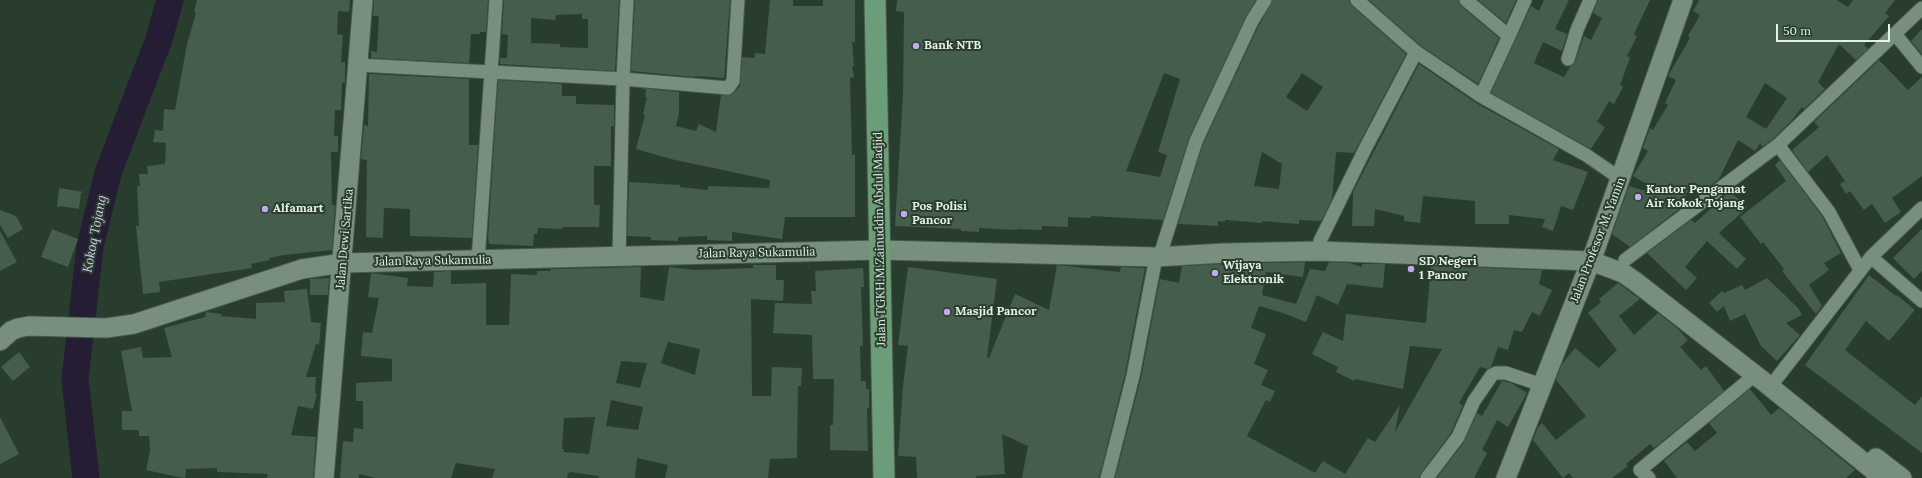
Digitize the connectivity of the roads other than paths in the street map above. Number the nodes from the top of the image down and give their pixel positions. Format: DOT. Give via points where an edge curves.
graph roads {
  1 [pos="363,0"];
  2 [pos="496,0"];
  3 [pos="627,0"];
  4 [pos="738,0"];
  5 [pos="875,0"];
  6 [pos="1265,0"];
  7 [pos="1357,0"];
  8 [pos="1466,0"];
  9 [pos="1525,0"];
  10 [pos="1590,0"];
  11 [pos="1683,0"];
  12 [pos="1922,8"];
  13 [pos="1895,34"];
  14 [pos="1509,36"];
  15 [pos="1416,52"];
  16 [pos="1568,59"];
  17 [pos="358,65"];
  18 [pos="1922,67"];
  19 [pos="490,71"];
  20 [pos="623,79"];
  21 [pos="1481,96"];
  22 [pos="1778,145"];
  23 [pos="1621,179"];
  24 [pos="1922,208"];
  25 [pos="1320,242"];
  26 [pos="1224,248"];
  27 [pos="880,250"];
  28 [pos="1159,253"];
  29 [pos="1593,256"];
  30 [pos="619,257"];
  31 [pos="1871,257"];
  32 [pos="1625,260"];
  33 [pos="478,261"];
  34 [pos="343,263"];
  35 [pos="1860,270"];
  36 [pos="1922,301"];
  37 [pos="0,341"];
  38 [pos="1766,376"];
  39 [pos="1542,386"];
  40 [pos="324,478"];
  41 [pos="884,478"];
  42 [pos="1107,478"];
  43 [pos="1426,478"];
  44 [pos="1506,478"];
  45 [pos="1649,478"];
  46 [pos="1883,478"];
  47 [pos="1902,478"];
  1 -- 17 [label="main road, Jalan Dewi Sartika"];
  2 -- 19 [label="street"];
  3 -- 20 [label="street"];
  4 -- 20 [label="street" via="733,81 728,88"];
  5 -- 27 [label="main road, Jalan TGKH.M.Zainuddin Abdul Madjid"];
  6 -- 28 [label="street" via="1252,21 1196,141"];
  7 -- 15 [label="street"];
  8 -- 14 [label="street"];
  9 -- 14 [label="street"];
  10 -- 16 [label="street" via="1576,30"];
  11 -- 23 [label="main road, Jalan Profesor M. Yamin"];
  12 -- 13 [label="street"];
  13 -- 18 [label="street"];
  13 -- 22 [label="street"];
  14 -- 21 [label="street"];
  15 -- 21 [label="street"];
  15 -- 25 [label="street"];
  17 -- 19 [label="street"];
  17 -- 34 [label="main road, Jalan Dewi Sartika"];
  19 -- 20 [label="street"];
  19 -- 33 [label="street"];
  20 -- 30 [label="street"];
  21 -- 23 [label="street" via="1586,155"];
  22 -- 32 [label="street"];
  22 -- 35 [label="street" via="1829,212"];
  23 -- 29 [label="main road, Jalan Profesor M. Yamin"];
  24 -- 31 [label="street"];
  25 -- 26 [label="main road"];
  25 -- 29 [label="main road" via="1573,248"];
  26 -- 28 [label="main road, Jalan Raya Sukamulia"];
  26 -- 29 [label="main road"];
  27 -- 28 [label="main road, Jalan Raya Sukamulia" via="934,241"];
  27 -- 30 [label="main road, Jalan Raya Sukamulia"];
  27 -- 41 [label="main road, Jalan TGKH.M.Zainuddin Abdul Madjid"];
  28 -- 42 [label="street" via="1133,376"];
  29 -- 32 [label="main road"];
  29 -- 38 [label="main road" via="1624,273"];
  29 -- 39 [label="main road, Jalan Profesor M. Yamin"];
  30 -- 33 [label="main road, Jalan Raya Sukamulia"];
  31 -- 35 [label="street"];
  31 -- 36 [label="street"];
  32 -- 38 [label="main road"];
  33 -- 34 [label="main road, Jalan Raya Sukamulia"];
  34 -- 37 [label="main road, Jalan Raya Sukamulia" via="302,269 118,328 50,325 18,328"];
  34 -- 40 [label="main road, Jalan Dewi Sartika"];
  35 -- 38 [label="street"];
  38 -- 45 [label="street" via="1640,470"];
  38 -- 46 [label="main road"];
  38 -- 47 [label="main road"];
  39 -- 43 [label="street" via="1506,373 1492,375 1474,401 1458,437"];
  39 -- 44 [label="main road, Jalan Profesor M. Yamin"];
}
